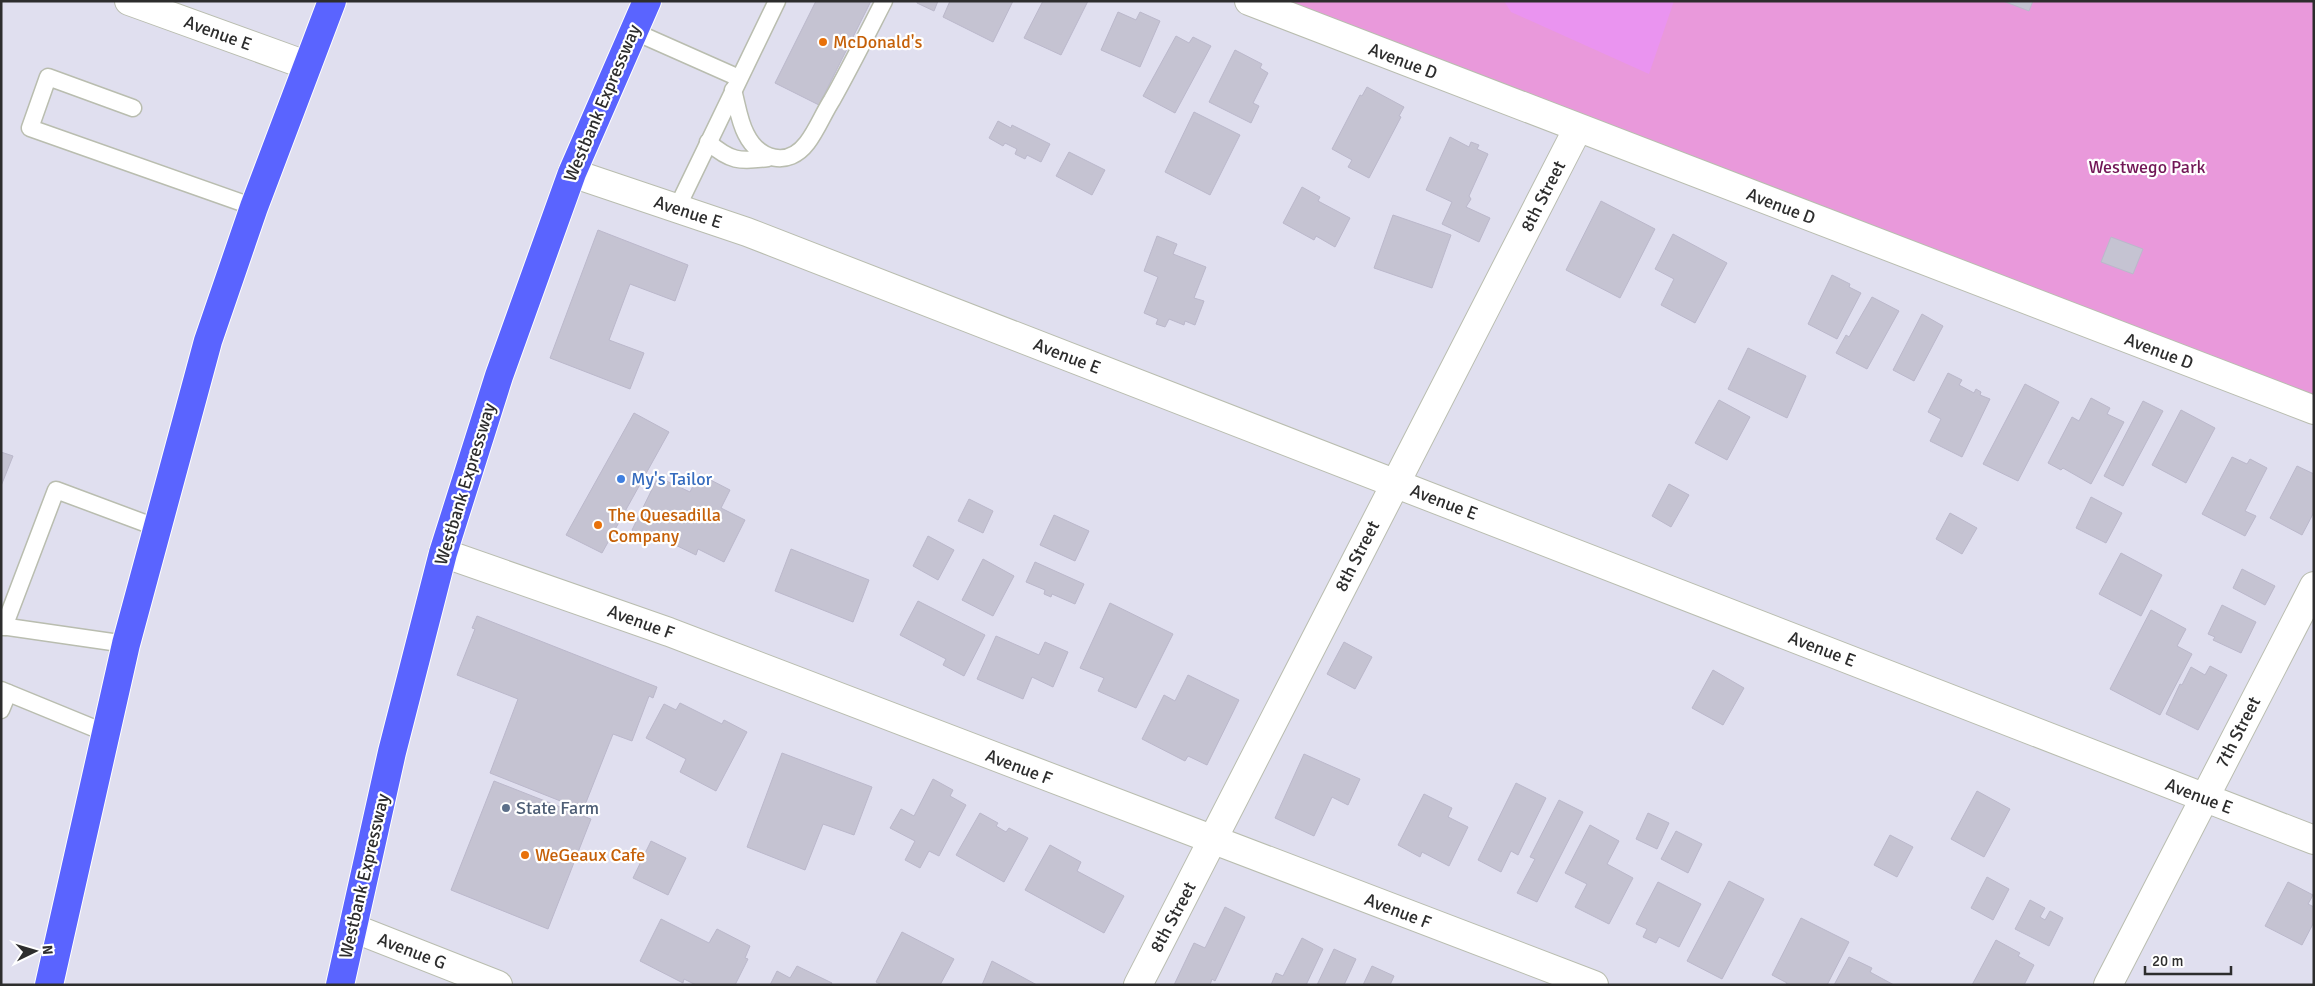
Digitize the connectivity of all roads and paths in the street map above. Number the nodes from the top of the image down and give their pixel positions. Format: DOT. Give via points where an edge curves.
graph roads {
  1 [pos="129,1"];
  2 [pos="332,1"];
  3 [pos="777,1"];
  4 [pos="884,1"];
  5 [pos="1249,1"];
  6 [pos="639,14"];
  7 [pos="306,65"];
  8 [pos="736,84"];
  9 [pos="133,108"];
  10 [pos="1578,128"];
  11 [pos="708,142"];
  12 [pos="768,158"];
  13 [pos="572,173"];
  14 [pos="254,207"];
  15 [pos="677,208"];
  16 [pos="2314,410"];
  17 [pos="1395,483"];
  18 [pos="158,528"];
  19 [pos="443,553"];
  20 [pos="2314,586"];
  21 [pos="3,627"];
  22 [pos="126,644"];
  23 [pos="5,692"];
  24 [pos="1,710"];
  25 [pos="106,733"];
  26 [pos="2205,798"];
  27 [pos="2314,840"];
  28 [pos="1213,841"];
  29 [pos="353,928"];
  30 [pos="49,985"];
  31 [pos="340,985"];
  32 [pos="498,985"];
  33 [pos="1138,985"];
  34 [pos="1594,985"];
  35 [pos="2108,985"];
  1 -- 7 [label="street, Avenue E"];
  2 -- 7 [label="highway"];
  3 -- 8 [label="lane"];
  4 -- 12 [label="lane" via="806,144 788,158"];
  5 -- 10 [label="street, Avenue D"];
  6 -- 8 [label="lane"];
  6 -- 13 [label="highway, Westbank Expressway"];
  7 -- 14 [label="highway"];
  8 -- 11 [label="lane"];
  8 -- 12 [label="lane" via="747,136"];
  9 -- 14 [label="lane" via="48,77 30,128"];
  10 -- 16 [label="street, Avenue D"];
  10 -- 17 [label="street, 8th Street"];
  11 -- 12 [label="lane" via="730,158"];
  11 -- 15 [label="lane"];
  13 -- 15 [label="street, Avenue E"];
  13 -- 19 [label="highway, Westbank Expressway" via="499,376"];
  14 -- 18 [label="highway" via="208,340"];
  15 -- 17 [label="street, Avenue E" via="747,232"];
  17 -- 26 [label="street, Avenue E"];
  17 -- 28 [label="street, 8th Street"];
  18 -- 21 [label="lane" via="56,490"];
  18 -- 22 [label="highway"];
  19 -- 28 [label="street, Avenue F" via="669,632"];
  19 -- 29 [label="highway, Westbank Expressway" via="392,752"];
  20 -- 26 [label="street, 7th Street"];
  21 -- 22 [label="lane"];
  22 -- 25 [label="highway"];
  23 -- 24 [label="lane"];
  23 -- 25 [label="lane"];
  25 -- 30 [label="highway"];
  26 -- 27 [label="street, Avenue E"];
  26 -- 35 [label="street, 7th Street"];
  28 -- 33 [label="street, 8th Street"];
  28 -- 34 [label="street, Avenue F"];
  29 -- 31 [label="highway, Westbank Expressway"];
  29 -- 32 [label="street, Avenue G"];
}
